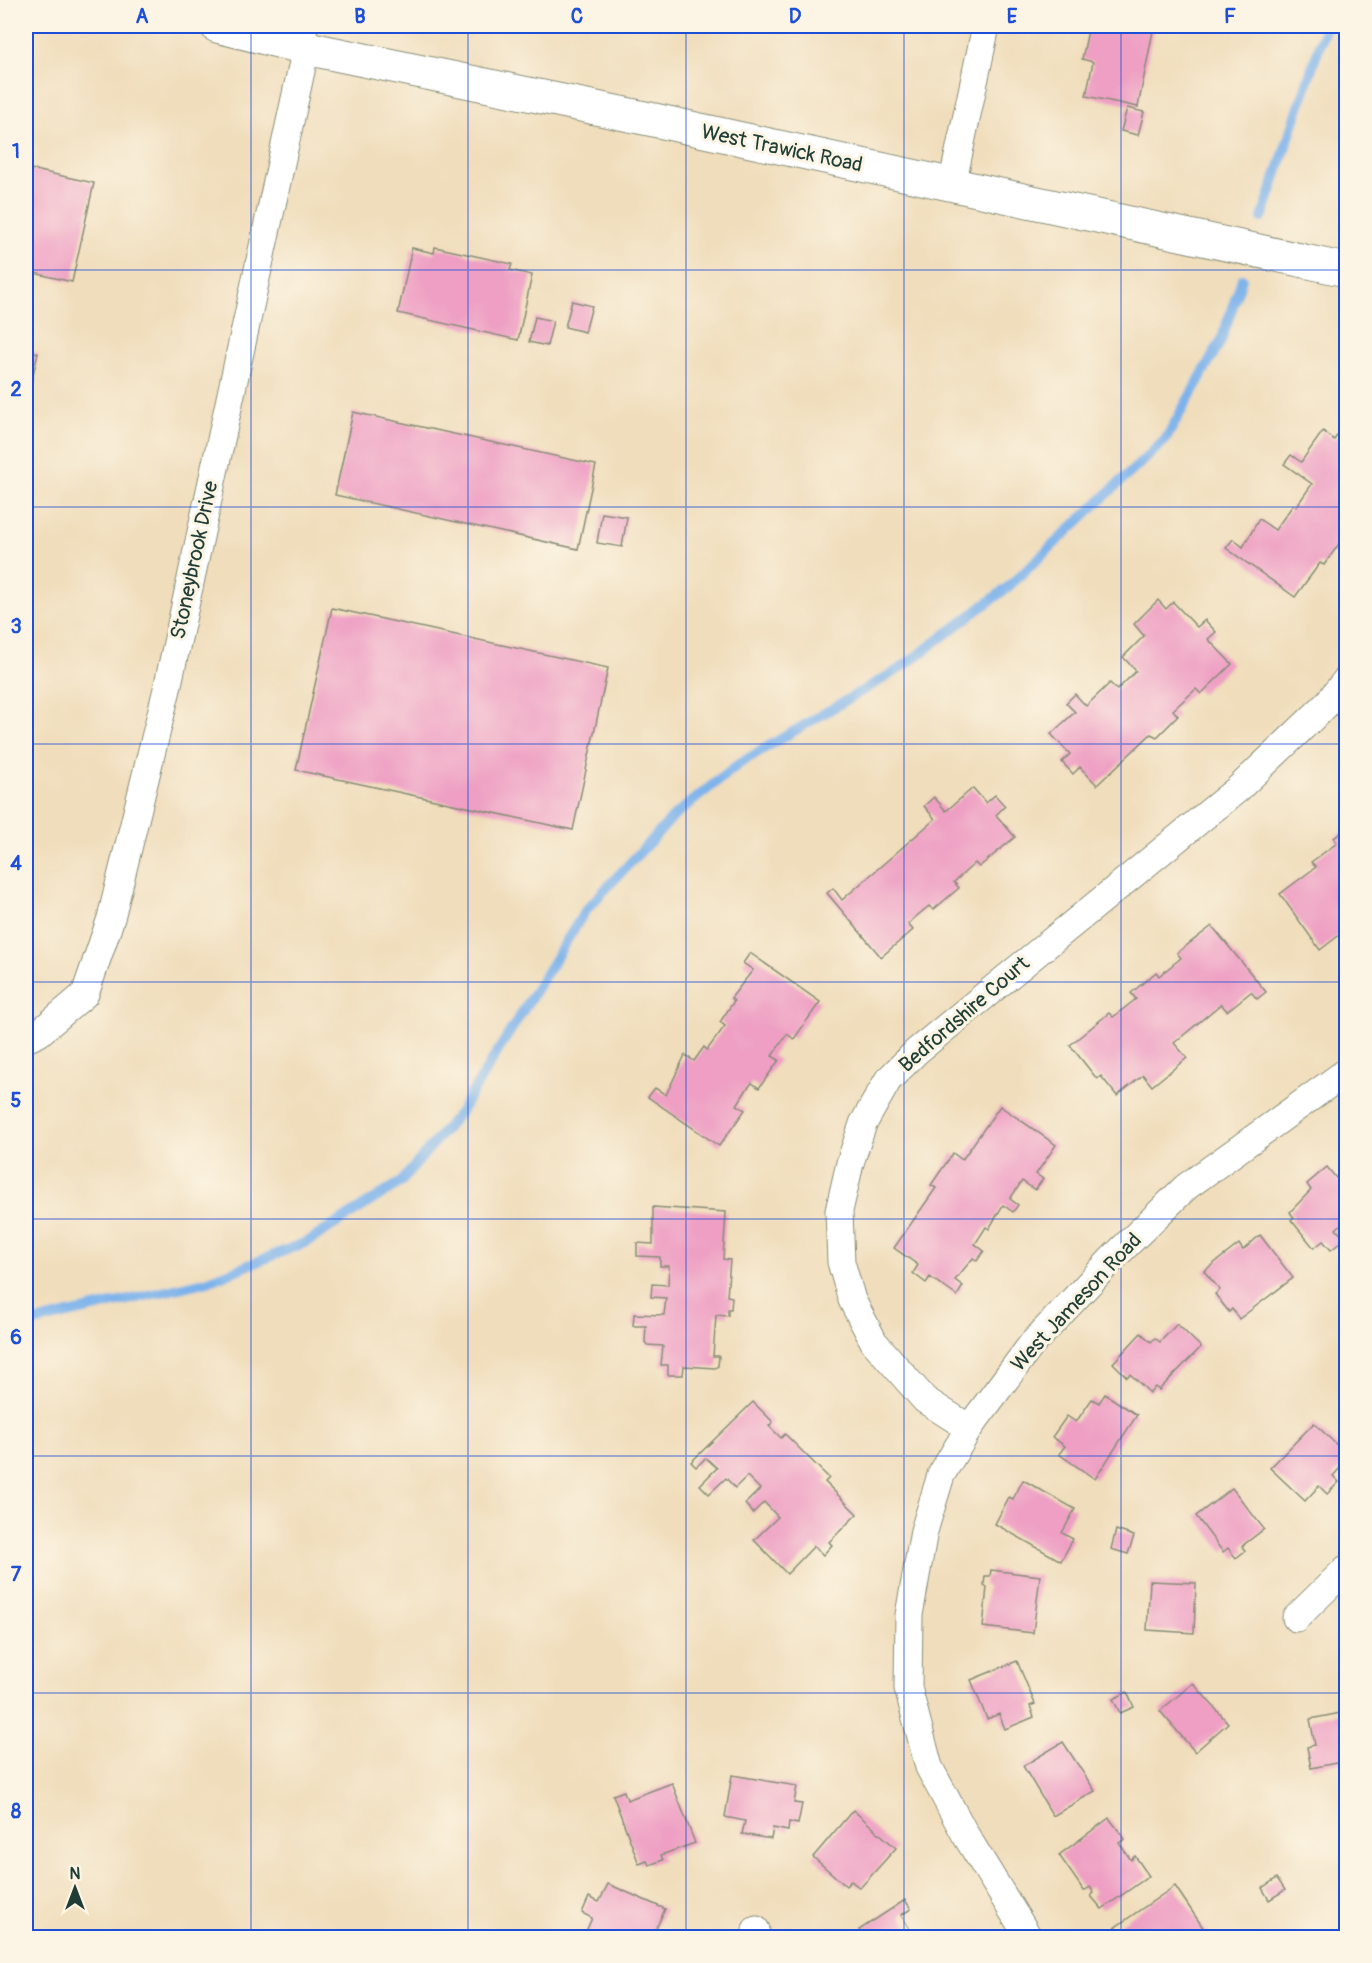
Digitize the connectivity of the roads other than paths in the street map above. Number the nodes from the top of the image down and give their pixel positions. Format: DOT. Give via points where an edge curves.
graph roads {
  1 [pos="217,26"];
  2 [pos="986,26"];
  3 [pos="308,37"];
  4 [pos="952,185"];
  5 [pos="1347,270"];
  6 [pos="1347,680"];
  7 [pos="26,1040"];
  8 [pos="1347,1072"];
  9 [pos="969,1428"];
  10 [pos="1347,1569"];
  11 [pos="1296,1618"];
  12 [pos="1029,1938"];
  1 -- 3 [label="street, West Trawick Road"];
  2 -- 4 [label="street"];
  3 -- 4 [label="street, West Trawick Road"];
  3 -- 7 [label="street, Stoneybrook Drive" via="167,689 111,918 85,994"];
  4 -- 5 [label="street, West Trawick Road"];
  6 -- 9 [label="street, Bedfordshire Court" via="1239,788 917,1051 888,1080 863,1124 839,1210 841,1262 852,1300 874,1342 925,1400"];
  8 -- 9 [label="street, West Jameson Road" via="1186,1187 1112,1258 1032,1344"];
  9 -- 12 [label="street, West Jameson Road" via="941,1475 924,1531 909,1616 908,1688 929,1767"];
  10 -- 11 [label="street"];
}
